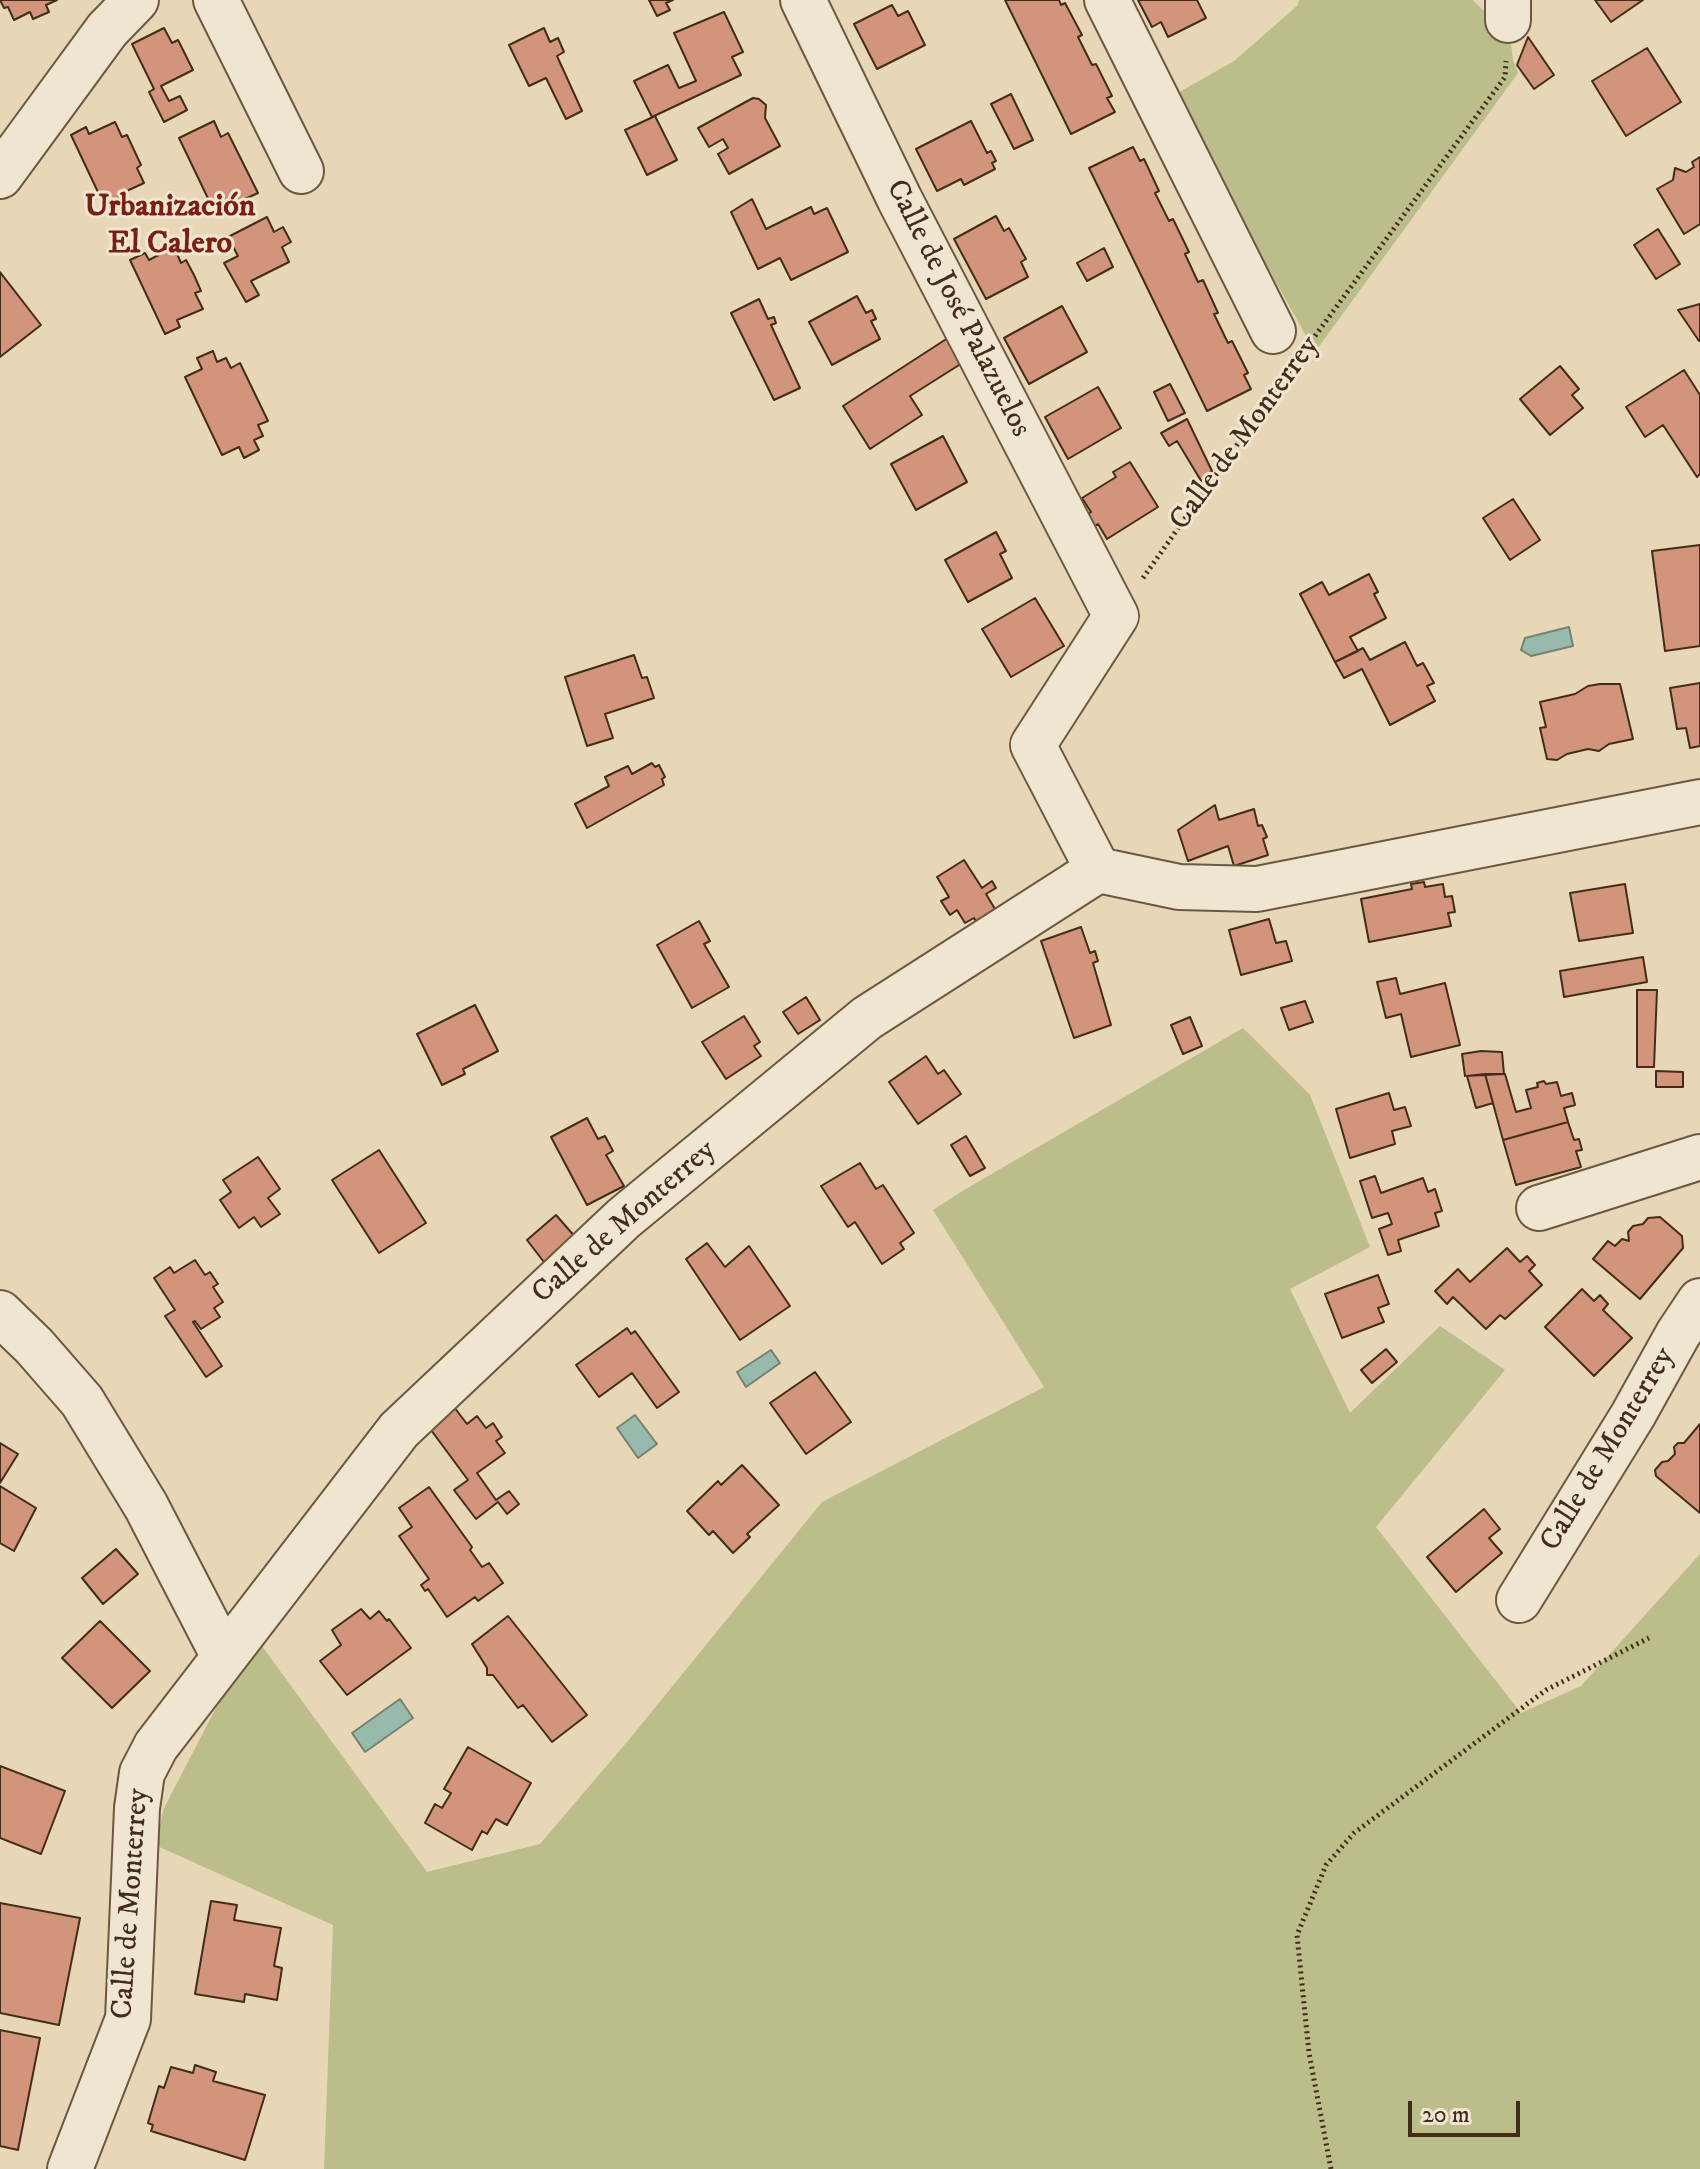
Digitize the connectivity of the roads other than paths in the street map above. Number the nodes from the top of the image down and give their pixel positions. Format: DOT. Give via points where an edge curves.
graph roads {
  1 [pos="216,0"];
  2 [pos="803,0"];
  3 [pos="1107,0"];
  4 [pos="111,10"];
  5 [pos="301,171"];
  6 [pos="0,176"];
  7 [pos="1293,345"];
  8 [pos="1700,802"];
  9 [pos="1098,870"];
  10 [pos="1700,1157"];
  11 [pos="1539,1208"];
  12 [pos="1700,1301"];
  13 [pos="0,1313"];
  14 [pos="1519,1600"];
  15 [pos="223,1655"];
  16 [pos="70,2169"];
  1 -- 5 [label="street"];
  2 -- 9 [label="street, Calle de José Palazuelos" via="900,200 1116,616 1033,745"];
  3 -- 7 [label="street"];
  4 -- 6 [label="street"];
  8 -- 9 [label="street" via="1257,889 1179,887"];
  9 -- 15 [label="street, Calle de Monterrey" via="867,1018 624,1218 399,1430"];
  10 -- 11 [label="street"];
  12 -- 14 [label="street, Calle de Monterrey"];
  13 -- 15 [label="street" via="82,1401 146,1506"];
  15 -- 16 [label="street, Calle de Monterrey" via="142,1773 128,2019"];
}
